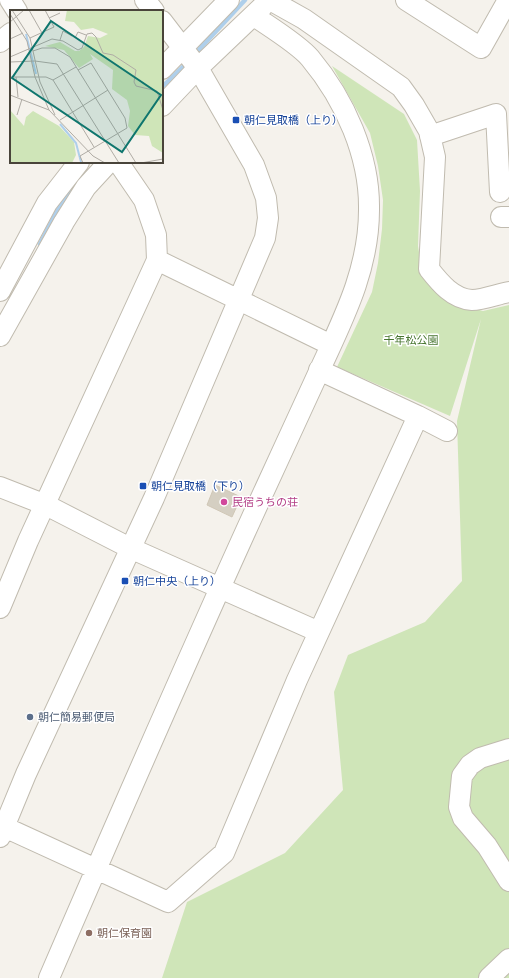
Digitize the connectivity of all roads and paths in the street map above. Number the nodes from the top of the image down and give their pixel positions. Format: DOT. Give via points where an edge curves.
graph roads {
  1 [pos="10,0"];
  2 [pos="145,0"];
  3 [pos="229,0"];
  4 [pos="269,0"];
  5 [pos="406,0"];
  6 [pos="508,0"];
  7 [pos="16,10"];
  8 [pos="153,10"];
  9 [pos="254,16"];
  10 [pos="163,22"];
  11 [pos="10,34"];
  12 [pos="0,42"];
  13 [pos="190,57"];
  14 [pos="163,69"];
  15 [pos="163,104"];
  16 [pos="430,136"];
  17 [pos="78,163"];
  18 [pos="108,163"];
  19 [pos="119,163"];
  20 [pos="500,192"];
  21 [pos="156,260"];
  22 [pos="0,291"];
  23 [pos="509,292"];
  24 [pos="240,299"];
  25 [pos="0,336"];
  26 [pos="331,345"];
  27 [pos="320,370"];
  28 [pos="418,416"];
  29 [pos="447,431"];
  30 [pos="0,487"];
  31 [pos="46,505"];
  32 [pos="130,548"];
  33 [pos="220,589"];
  34 [pos="0,608"];
  35 [pos="319,632"];
  36 [pos="509,749"];
  37 [pos="1,830"];
  38 [pos="96,869"];
  39 [pos="509,881"];
  40 [pos="509,958"];
  41 [pos="49,978"];
  42 [pos="490,978"];
  1 -- 7 [label="street"];
  2 -- 8 [label="street"];
  3 -- 13 [label="street"];
  4 -- 9 [label="street"];
  4 -- 16 [label="street" via="304,19 401,87 414,104"];
  5 -- 6 [label="street" via="481,48"];
  9 -- 13 [label="street"];
  9 -- 26 [label="street" via="308,56 336,96 357,139 366,173 370,207 369,235 363,267"];
  10 -- 13 [label="street"];
  11 -- 12 [label="street"];
  13 -- 14 [label="street"];
  13 -- 15 [label="street"];
  13 -- 24 [label="street" via="254,165 266,198 268,218 265,238"];
  16 -- 20 [label="street" via="496,114"];
  16 -- 23 [label="street" via="435,157 429,269 442,286 456,295 472,300"];
  17 -- 22 [label="street" via="47,203"];
  18 -- 25 [label="street" via="86,187 64,222"];
  19 -- 21 [label="street" via="144,200 156,234"];
  21 -- 24 [label="street"];
  21 -- 31 [label="street"];
  24 -- 26 [label="street"];
  24 -- 32 [label="street"];
  26 -- 27 [label="street"];
  27 -- 28 [label="street"];
  27 -- 33 [label="street"];
  28 -- 29 [label="street"];
  28 -- 35 [label="street"];
  30 -- 31 [label="street"];
  31 -- 32 [label="street"];
  31 -- 34 [label="street"];
  32 -- 33 [label="street"];
  32 -- 37 [label="street"];
  33 -- 35 [label="street"];
  33 -- 38 [label="street"];
  35 -- 38 [label="street" via="224,853 168,902"];
  36 -- 39 [label="street" via="480,758 470,765 462,776 459,807 463,818 487,846"];
  37 -- 38 [label="street"];
  38 -- 41 [label="street"];
  40 -- 42 [label="street"];
}
